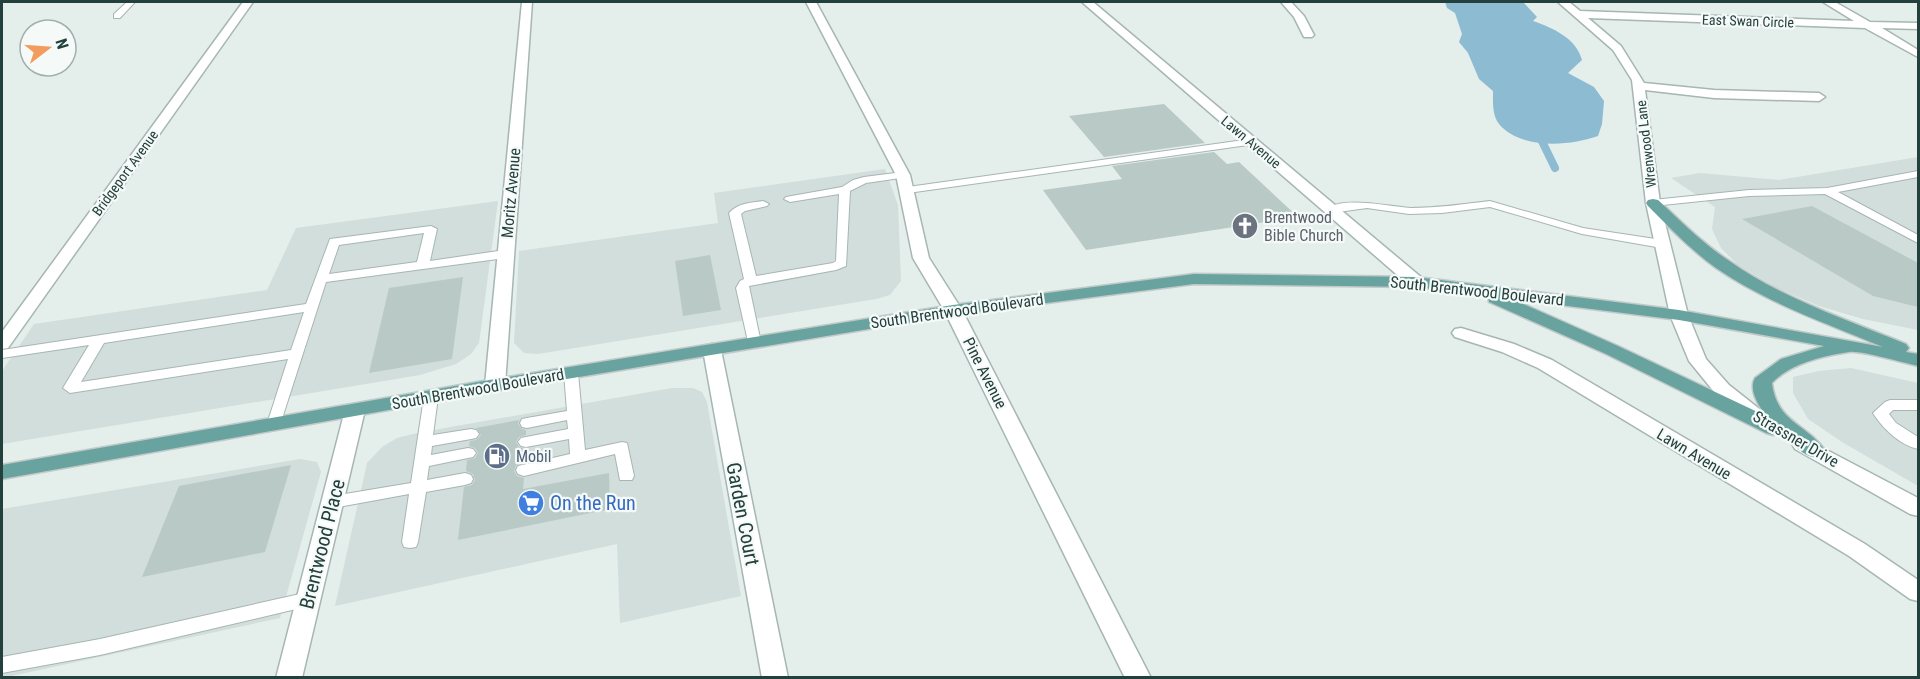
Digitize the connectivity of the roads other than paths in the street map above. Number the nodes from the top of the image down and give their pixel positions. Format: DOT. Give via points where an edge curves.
graph roads {
  1 [pos="131,2"];
  2 [pos="248,2"];
  3 [pos="526,2"];
  4 [pos="811,2"];
  5 [pos="1087,2"];
  6 [pos="1286,2"];
  7 [pos="1563,2"];
  8 [pos="1828,2"];
  9 [pos="1578,14"];
  10 [pos="117,16"];
  11 [pos="1867,25"];
  12 [pos="1918,26"];
  13 [pos="1308,35"];
  14 [pos="1918,54"];
  15 [pos="1639,86"];
  16 [pos="1819,97"];
  17 [pos="1251,142"];
  18 [pos="1918,174"];
  19 [pos="906,183"];
  20 [pos="845,190"];
  21 [pos="1827,191"];
  22 [pos="790,200"];
  23 [pos="1653,203"];
  24 [pos="763,204"];
  25 [pos="1331,210"];
  26 [pos="1918,239"];
  27 [pos="1662,244"];
  28 [pos="506,254"];
  29 [pos="423,264"];
  30 [pos="321,279"];
  31 [pos="751,281"];
  32 [pos="1416,282"];
  33 [pos="1471,289"];
  34 [pos="312,307"];
  35 [pos="953,310"];
  36 [pos="1679,315"];
  37 [pos="1461,333"];
  38 [pos="99,339"];
  39 [pos="754,343"];
  40 [pos="2,346"];
  41 [pos="1857,348"];
  42 [pos="712,350"];
  43 [pos="297,353"];
  44 [pos="1918,358"];
  45 [pos="571,373"];
  46 [pos="495,386"];
  47 [pos="431,397"];
  48 [pos="1918,405"];
  49 [pos="355,410"];
  50 [pos="575,414"];
  51 [pos="527,423"];
  52 [pos="274,424"];
  53 [pos="1773,429"];
  54 [pos="576,432"];
  55 [pos="471,434"];
  56 [pos="425,442"];
  57 [pos="526,442"];
  58 [pos="1918,444"];
  59 [pos="1816,452"];
  60 [pos="468,453"];
  61 [pos="578,458"];
  62 [pos="422,462"];
  63 [pos="524,470"];
  64 [pos="2,472"];
  65 [pos="626,476"];
  66 [pos="465,479"];
  67 [pos="418,487"];
  68 [pos="333,502"];
  69 [pos="1918,508"];
  70 [pos="410,542"];
  71 [pos="1918,592"];
  72 [pos="309,599"];
  73 [pos="2,665"];
  74 [pos="289,678"];
  75 [pos="775,678"];
  76 [pos="1138,678"];
  1 -- 10 [label="lane"];
  2 -- 40 [label="street, Bridgeport Avenue"];
  3 -- 28 [label="street, Moritz Avenue"];
  4 -- 19 [label="street, Pine Avenue"];
  5 -- 17 [label="street, Lawn Avenue"];
  6 -- 13 [label="street" via="1299,16"];
  7 -- 9 [label="street, Wrenwood Lane"];
  8 -- 11 [label="street"];
  9 -- 11 [label="street, East Swan Circle"];
  9 -- 15 [label="street, Wrenwood Lane" via="1617,48"];
  11 -- 12 [label="street, East Swan Circle"];
  11 -- 14 [label="street"];
  15 -- 16 [label="street" via="1714,94"];
  15 -- 23 [label="street, Wrenwood Lane"];
  17 -- 19 [label="lane"];
  17 -- 25 [label="street, Lawn Avenue"];
  18 -- 21 [label="lane"];
  19 -- 20 [label="lane" via="861,182"];
  19 -- 35 [label="street, Pine Avenue" via="921,258"];
  20 -- 22 [label="lane"];
  20 -- 31 [label="lane" via="842,263"];
  21 -- 23 [label="lane" via="1749,193"];
  21 -- 26 [label="lane"];
  23 -- 27 [label="street, Wrenwood Lane"];
  23 -- 44 [label="main road" via="1700,248 1752,281"];
  24 -- 31 [label="lane" via="735,213"];
  25 -- 27 [label="lane" via="1367,205 1409,211 1490,204 1582,231"];
  25 -- 32 [label="street, Lawn Avenue"];
  27 -- 36 [label="street, Wrenwood Lane"];
  28 -- 29 [label="lane"];
  28 -- 46 [label="street, Moritz Avenue"];
  29 -- 30 [label="lane"];
  29 -- 30 [label="lane" via="431,229 334,242"];
  30 -- 34 [label="lane"];
  31 -- 39 [label="lane" via="742,288"];
  32 -- 33 [label="main road, South Brentwood Boulevard"];
  32 -- 35 [label="main road, South Brentwood Boulevard" via="1194,279"];
  33 -- 36 [label="main road, South Brentwood Boulevard"];
  33 -- 53 [label="main road" via="1556,323"];
  34 -- 38 [label="lane"];
  34 -- 43 [label="lane"];
  35 -- 39 [label="main road, South Brentwood Boulevard"];
  35 -- 76 [label="street, Pine Avenue"];
  36 -- 41 [label="main road, South Brentwood Boulevard"];
  36 -- 53 [label="street, Strassner Drive" via="1698,361 1746,411"];
  37 -- 71 [label="street, Lawn Avenue" via="1545,364 1857,550"];
  38 -- 40 [label="lane"];
  38 -- 43 [label="lane" via="70,388"];
  39 -- 42 [label="main road, South Brentwood Boulevard"];
  41 -- 44 [label="main road, South Brentwood Boulevard"];
  41 -- 59 [label="main road" via="1819,352 1788,363 1770,372 1762,382 1762,395 1772,413"];
  42 -- 45 [label="main road, South Brentwood Boulevard"];
  42 -- 75 [label="street, Garden Court"];
  43 -- 52 [label="lane"];
  45 -- 46 [label="main road, South Brentwood Boulevard"];
  45 -- 50 [label="lane"];
  46 -- 47 [label="main road, South Brentwood Boulevard"];
  47 -- 49 [label="main road, South Brentwood Boulevard"];
  47 -- 56 [label="lane"];
  48 -- 58 [label="lane" via="1890,405 1880,413 1891,427"];
  49 -- 52 [label="main road, South Brentwood Boulevard"];
  49 -- 68 [label="street, Brentwood Place"];
  50 -- 51 [label="lane"];
  50 -- 54 [label="lane"];
  52 -- 64 [label="main road, South Brentwood Boulevard"];
  53 -- 59 [label="street, Strassner Drive"];
  54 -- 57 [label="lane"];
  54 -- 61 [label="lane"];
  55 -- 56 [label="lane"];
  56 -- 62 [label="lane"];
  59 -- 69 [label="street, Strassner Drive"];
  60 -- 62 [label="lane"];
  61 -- 63 [label="lane"];
  61 -- 65 [label="lane" via="622,447"];
  62 -- 67 [label="lane"];
  66 -- 67 [label="lane"];
  67 -- 68 [label="lane"];
  67 -- 70 [label="lane"];
  68 -- 72 [label="street, Brentwood Place"];
  72 -- 73 [label="lane"];
  72 -- 74 [label="street, Brentwood Place"];
}
